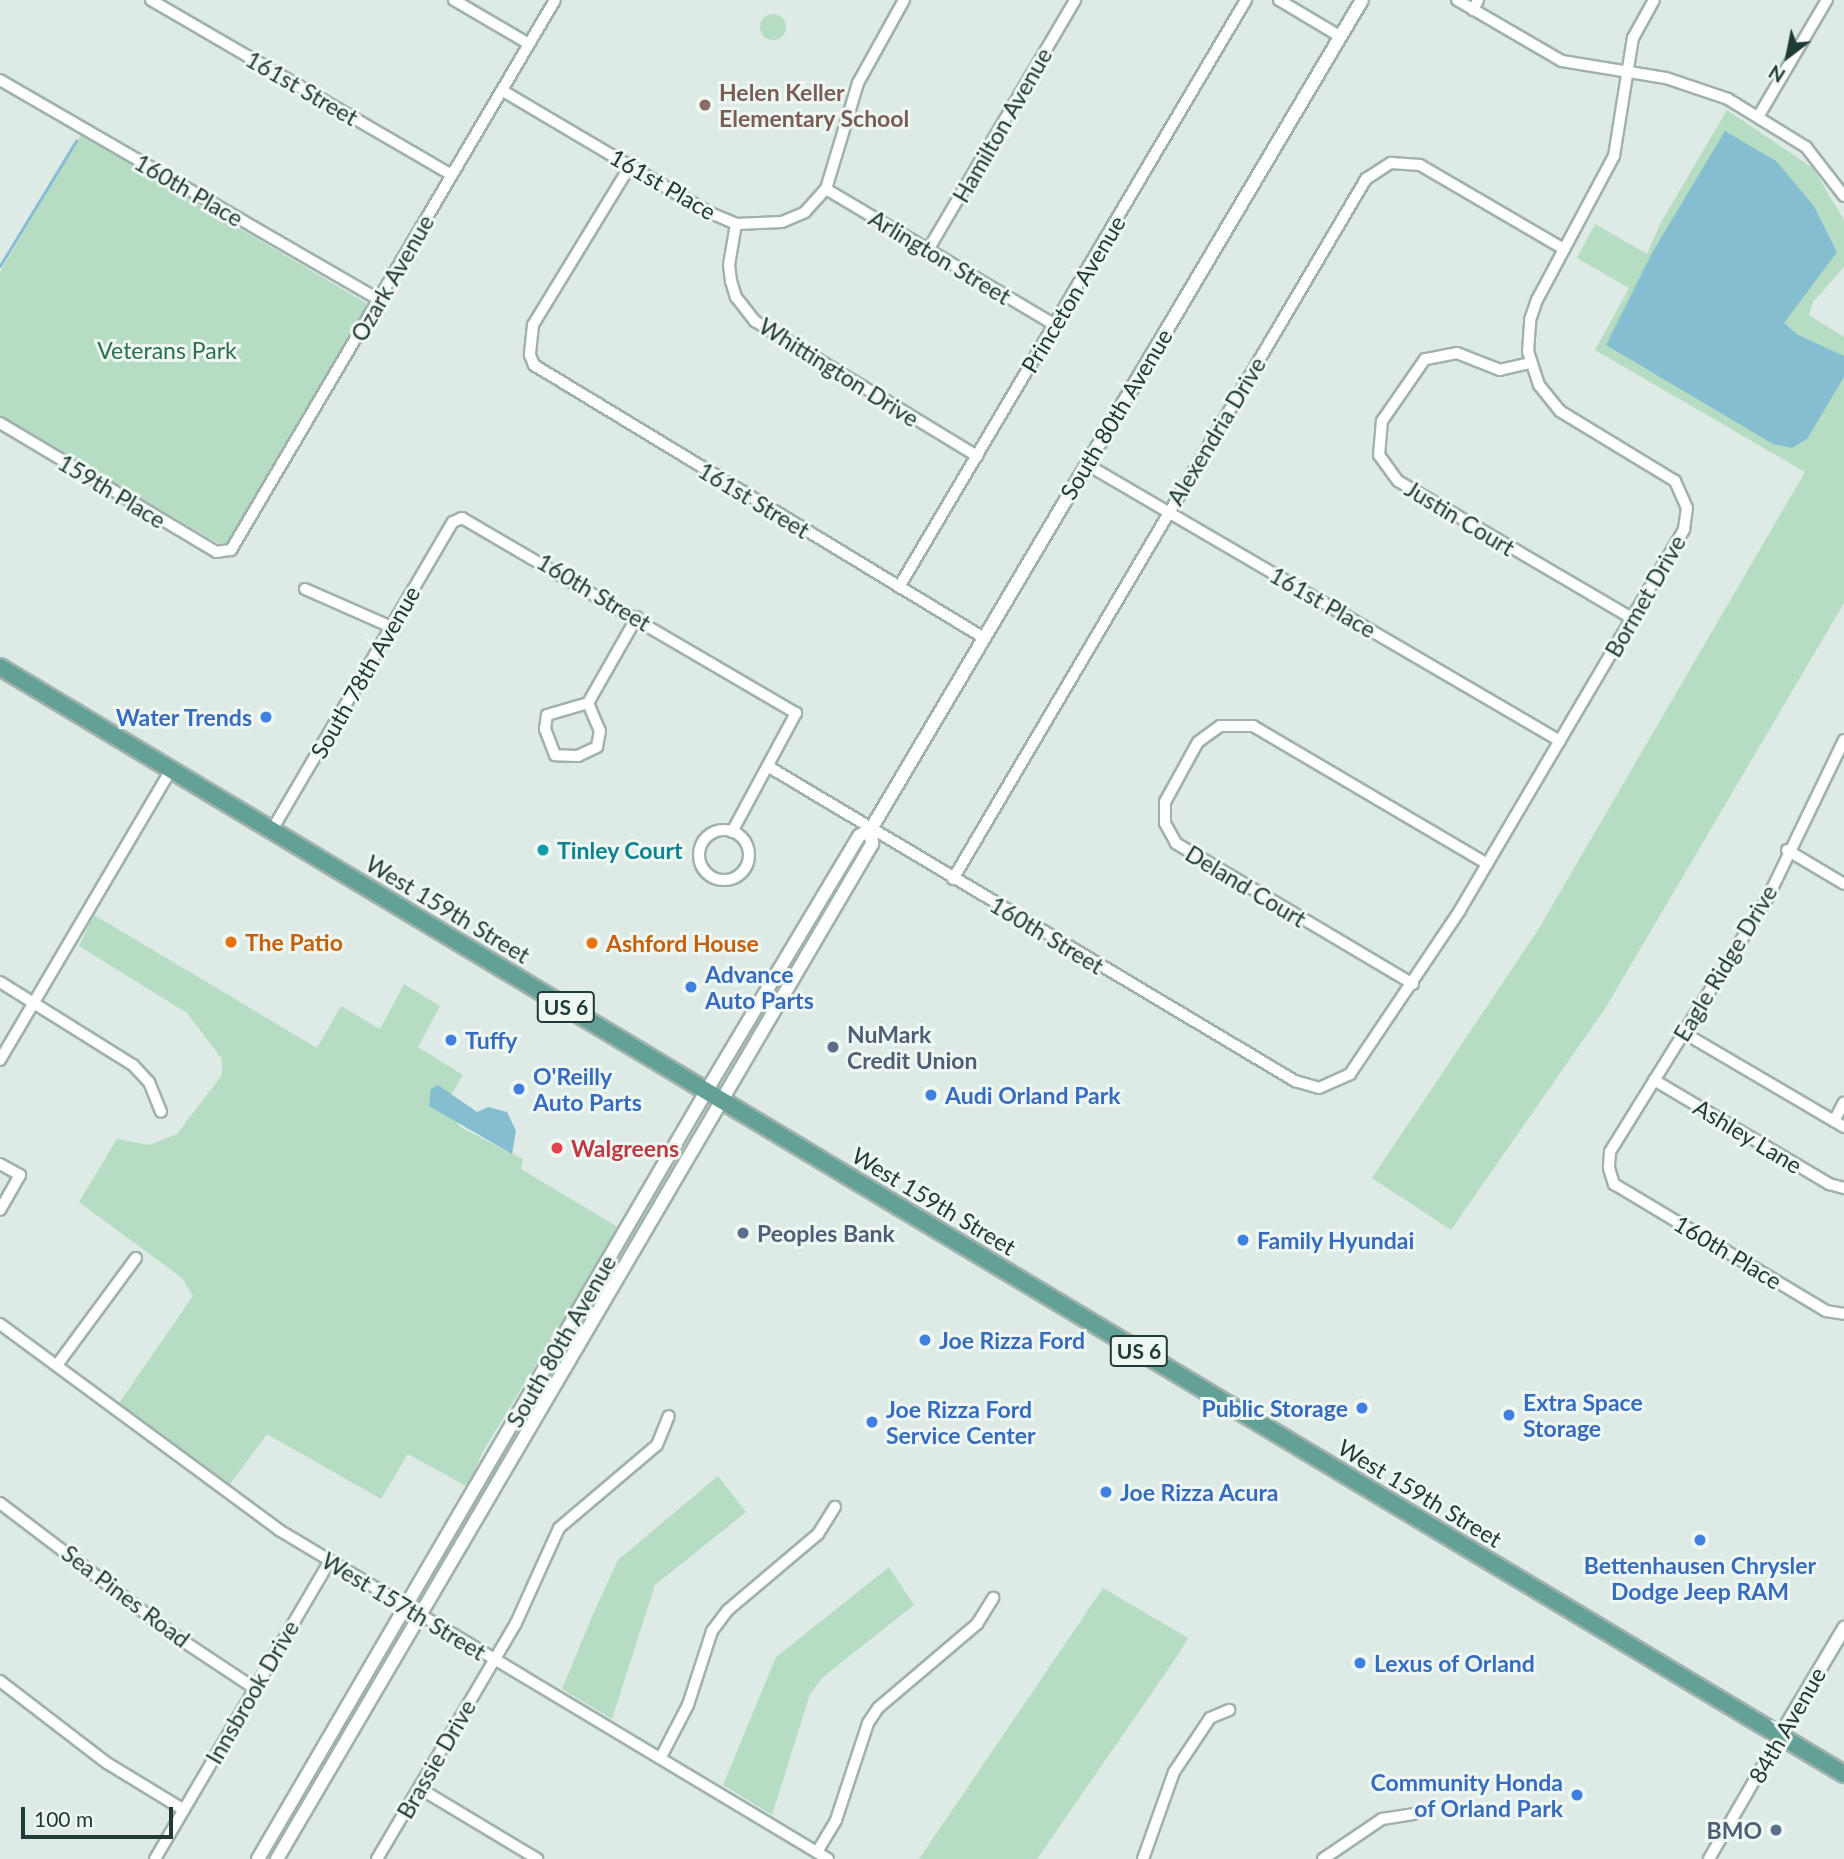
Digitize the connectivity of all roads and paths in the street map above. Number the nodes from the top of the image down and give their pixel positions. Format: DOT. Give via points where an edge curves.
graph roads {
  1 [pos="151,0"];
  2 [pos="454,0"];
  3 [pos="555,0"];
  4 [pos="905,0"];
  5 [pos="1075,0"];
  6 [pos="1246,0"];
  7 [pos="1279,0"];
  8 [pos="1362,0"];
  9 [pos="1457,0"];
  10 [pos="1654,0"];
  11 [pos="1827,0"];
  12 [pos="1476,5"];
  13 [pos="1341,37"];
  14 [pos="530,44"];
  15 [pos="1627,73"];
  16 [pos="0,80"];
  17 [pos="503,91"];
  18 [pos="1758,117"];
  19 [pos="630,166"];
  20 [pos="452,175"];
  21 [pos="826,189"];
  22 [pos="1844,196"];
  23 [pos="736,224"];
  24 [pos="1564,249"];
  25 [pos="928,250"];
  26 [pos="379,300"];
  27 [pos="1055,324"];
  28 [pos="1530,363"];
  29 [pos="0,423"];
  30 [pos="977,456"];
  31 [pos="1086,464"];
  32 [pos="1168,512"];
  33 [pos="462,518"];
  34 [pos="226,554"];
  35 [pos="900,587"];
  36 [pos="305,589"];
  37 [pos="637,617"];
  38 [pos="1633,619"];
  39 [pos="391,627"];
  40 [pos="984,638"];
  41 [pos="0,667"];
  42 [pos="588,703"];
  43 [pos="1844,740"];
  44 [pos="1560,741"];
  45 [pos="1841,753"];
  46 [pos="769,767"];
  47 [pos="171,770"];
  48 [pos="871,829"];
  49 [pos="272,830"];
  50 [pos="732,832"];
  51 [pos="1787,850"];
  52 [pos="1487,864"];
  53 [pos="953,879"];
  54 [pos="1844,884"];
  55 [pos="0,982"];
  56 [pos="1413,984"];
  57 [pos="33,1003"];
  58 [pos="1684,1033"];
  59 [pos="0,1060"];
  60 [pos="1654,1080"];
  61 [pos="1331,1085"];
  62 [pos="707,1090"];
  63 [pos="723,1100"];
  64 [pos="1844,1102"];
  65 [pos="161,1112"];
  66 [pos="1834,1121"];
  67 [pos="1844,1126"];
  68 [pos="0,1164"];
  69 [pos="1614,1184"];
  70 [pos="1844,1188"];
  71 [pos="0,1210"];
  72 [pos="136,1258"];
  73 [pos="1844,1314"];
  74 [pos="0,1324"];
  75 [pos="57,1365"];
  76 [pos="669,1416"];
  77 [pos="0,1503"];
  78 [pos="835,1507"];
  79 [pos="329,1562"];
  80 [pos="993,1598"];
  81 [pos="407,1608"];
  82 [pos="421,1616"];
  83 [pos="1844,1628"];
  84 [pos="494,1660"];
  85 [pos="0,1681"];
  86 [pos="254,1688"];
  87 [pos="1229,1710"];
  88 [pos="1780,1736"];
  89 [pos="661,1757"];
  90 [pos="1844,1774"];
  91 [pos="419,1788"];
  92 [pos="184,1810"];
  93 [pos="1415,1814"];
  94 [pos="817,1852"];
  95 [pos="155,1859"];
  96 [pos="258,1859"];
  97 [pos="277,1859"];
  98 [pos="377,1859"];
  99 [pos="537,1859"];
  100 [pos="828,1859"];
  101 [pos="1143,1859"];
  102 [pos="1323,1859"];
  103 [pos="1709,1859"];
  1 -- 20 [label="street, 161st Street"];
  2 -- 14 [label="street"];
  3 -- 14 [label="street, Ozark Avenue"];
  4 -- 21 [label="street" via="858,83"];
  5 -- 25 [label="street, Hamilton Avenue"];
  6 -- 27 [label="street, Princeton Avenue"];
  7 -- 13 [label="street"];
  8 -- 13 [label="street, South 80th Avenue"];
  9 -- 12 [label="street"];
  10 -- 15 [label="street" via="1633,38"];
  11 -- 18 [label="street"];
  12 -- 15 [label="street" via="1562,61"];
  13 -- 31 [label="street, South 80th Avenue"];
  14 -- 17 [label="street, Ozark Avenue"];
  15 -- 18 [label="street" via="1701,87"];
  15 -- 24 [label="street" via="1614,156"];
  16 -- 26 [label="street, 160th Place"];
  17 -- 19 [label="street, 161st Place"];
  17 -- 20 [label="street, Ozark Avenue"];
  18 -- 22 [label="street" via="1806,147"];
  19 -- 23 [label="street, 161st Place"];
  19 -- 35 [label="street, 161st Street" via="533,325 530,355 548,377"];
  20 -- 26 [label="street, Ozark Avenue"];
  21 -- 23 [label="street, 161st Place" via="805,212 782,222"];
  21 -- 25 [label="street, Arlington Street"];
  23 -- 30 [label="street, Whittington Drive" via="731,281 736,297 755,321"];
  24 -- 28 [label="street" via="1532,312"];
  24 -- 32 [label="street, Alexendria Drive" via="1420,165 1391,163 1372,173"];
  25 -- 27 [label="street, Arlington Street"];
  26 -- 34 [label="street, Ozark Avenue" via="236,545"];
  27 -- 30 [label="street, Princeton Avenue"];
  28 -- 38 [label="street, Bormet Drive" via="1560,411 1666,474 1685,498 1684,529"];
  28 -- 38 [label="street, Justin Court" via="1500,370 1457,353 1425,359 1382,421 1379,455 1398,481"];
  29 -- 34 [label="street, 159th Place"];
  30 -- 35 [label="street, Princeton Avenue"];
  31 -- 32 [label="street, 161st Place"];
  31 -- 40 [label="street, South 80th Avenue"];
  32 -- 44 [label="street, 161st Place"];
  32 -- 53 [label="street, Alexendria Drive"];
  33 -- 37 [label="street, 160th Street"];
  33 -- 39 [label="street, South 78th Avenue" via="453,522"];
  35 -- 40 [label="street, 161st Street"];
  36 -- 39 [label="street"];
  37 -- 42 [label="street"];
  37 -- 46 [label="street, 160th Street" via="796,713"];
  38 -- 44 [label="street, Bormet Drive"];
  39 -- 49 [label="street, South 78th Avenue"];
  40 -- 48 [label="street, South 80th Avenue"];
  41 -- 47 [label="main road, West 159th Street / US 6"];
  42 -- 42 [label="street" via="600,731 597,747 578,756 555,755 545,729 547,715"];
  43 -- 45 [label="street, Eagle Ridge Drive"];
  44 -- 52 [label="street, Bormet Drive"];
  45 -- 51 [label="street, Eagle Ridge Drive"];
  46 -- 48 [label="street, 160th Street"];
  46 -- 50 [label="street"];
  47 -- 49 [label="main road, West 159th Street / US 6"];
  47 -- 57 [label="street"];
  48 -- 53 [label="street, 160th Street"];
  48 -- 62 [label="street, South 80th Avenue" via="859,836"];
  48 -- 63 [label="street, South 80th Avenue" via="872,844"];
  49 -- 62 [label="main road, West 159th Street / US 6"];
  50 -- 50 [label="street" via="715,832 702,843 699,860 716,879 738,876 747,864 748,848"];
  51 -- 54 [label="street"];
  51 -- 58 [label="street, Eagle Ridge Drive" via="1768,897"];
  52 -- 56 [label="street, Bormet Drive"];
  52 -- 56 [label="street, Deland Court" via="1252,726 1220,726 1198,742 1165,802 1165,823 1176,843"];
  53 -- 61 [label="street, 160th Street" via="1295,1081 1307,1086"];
  55 -- 57 [label="street"];
  56 -- 61 [label="street, Bormet Drive" via="1363,1060 1342,1081"];
  57 -- 59 [label="street"];
  57 -- 65 [label="street" via="133,1065 149,1082"];
  58 -- 60 [label="street, Eagle Ridge Drive"];
  58 -- 66 [label="street"];
  60 -- 69 [label="street, Eagle Ridge Drive" via="1610,1152"];
  60 -- 70 [label="street, Ashley Lane" via="1829,1184"];
  62 -- 63 [label="main road, West 159th Street / US 6"];
  62 -- 81 [label="street, South 80th Avenue"];
  63 -- 82 [label="street, South 80th Avenue"];
  63 -- 88 [label="main road, West 159th Street / US 6"];
  64 -- 66 [label="street"];
  66 -- 67 [label="street"];
  68 -- 71 [label="street" via="20,1175"];
  69 -- 73 [label="street, 160th Place" via="1826,1311"];
  72 -- 75 [label="street"];
  74 -- 75 [label="street, West 157th Street"];
  75 -- 79 [label="street, West 157th Street"];
  76 -- 84 [label="street, Brassie Drive" via="657,1445 559,1528"];
  77 -- 86 [label="street, Sea Pines Road" via="174,1635"];
  78 -- 89 [label="street" via="818,1534 728,1610 712,1631 688,1705"];
  79 -- 81 [label="street, West 157th Street"];
  79 -- 86 [label="street, Innsbrook Drive"];
  80 -- 94 [label="street" via="977,1624 878,1708 868,1723 836,1820"];
  81 -- 82 [label="street, West 157th Street"];
  81 -- 96 [label="street, South 80th Avenue"];
  82 -- 84 [label="street, West 157th Street"];
  82 -- 97 [label="street, South 80th Avenue"];
  83 -- 88 [label="street, 84th Avenue"];
  84 -- 89 [label="street, West 157th Street"];
  84 -- 91 [label="street, Brassie Drive"];
  85 -- 92 [label="street" via="107,1763"];
  86 -- 92 [label="street, Innsbrook Drive"];
  87 -- 101 [label="street" via="1210,1718 1174,1772"];
  88 -- 90 [label="main road, West 159th Street / US 6"];
  88 -- 103 [label="street, 84th Avenue"];
  89 -- 94 [label="street, West 157th Street"];
  91 -- 98 [label="street, Brassie Drive"];
  91 -- 99 [label="street"];
  92 -- 95 [label="street, Innsbrook Drive"];
  93 -- 102 [label="street" via="1382,1819"];
  94 -- 100 [label="street, West 157th Street"];
}
